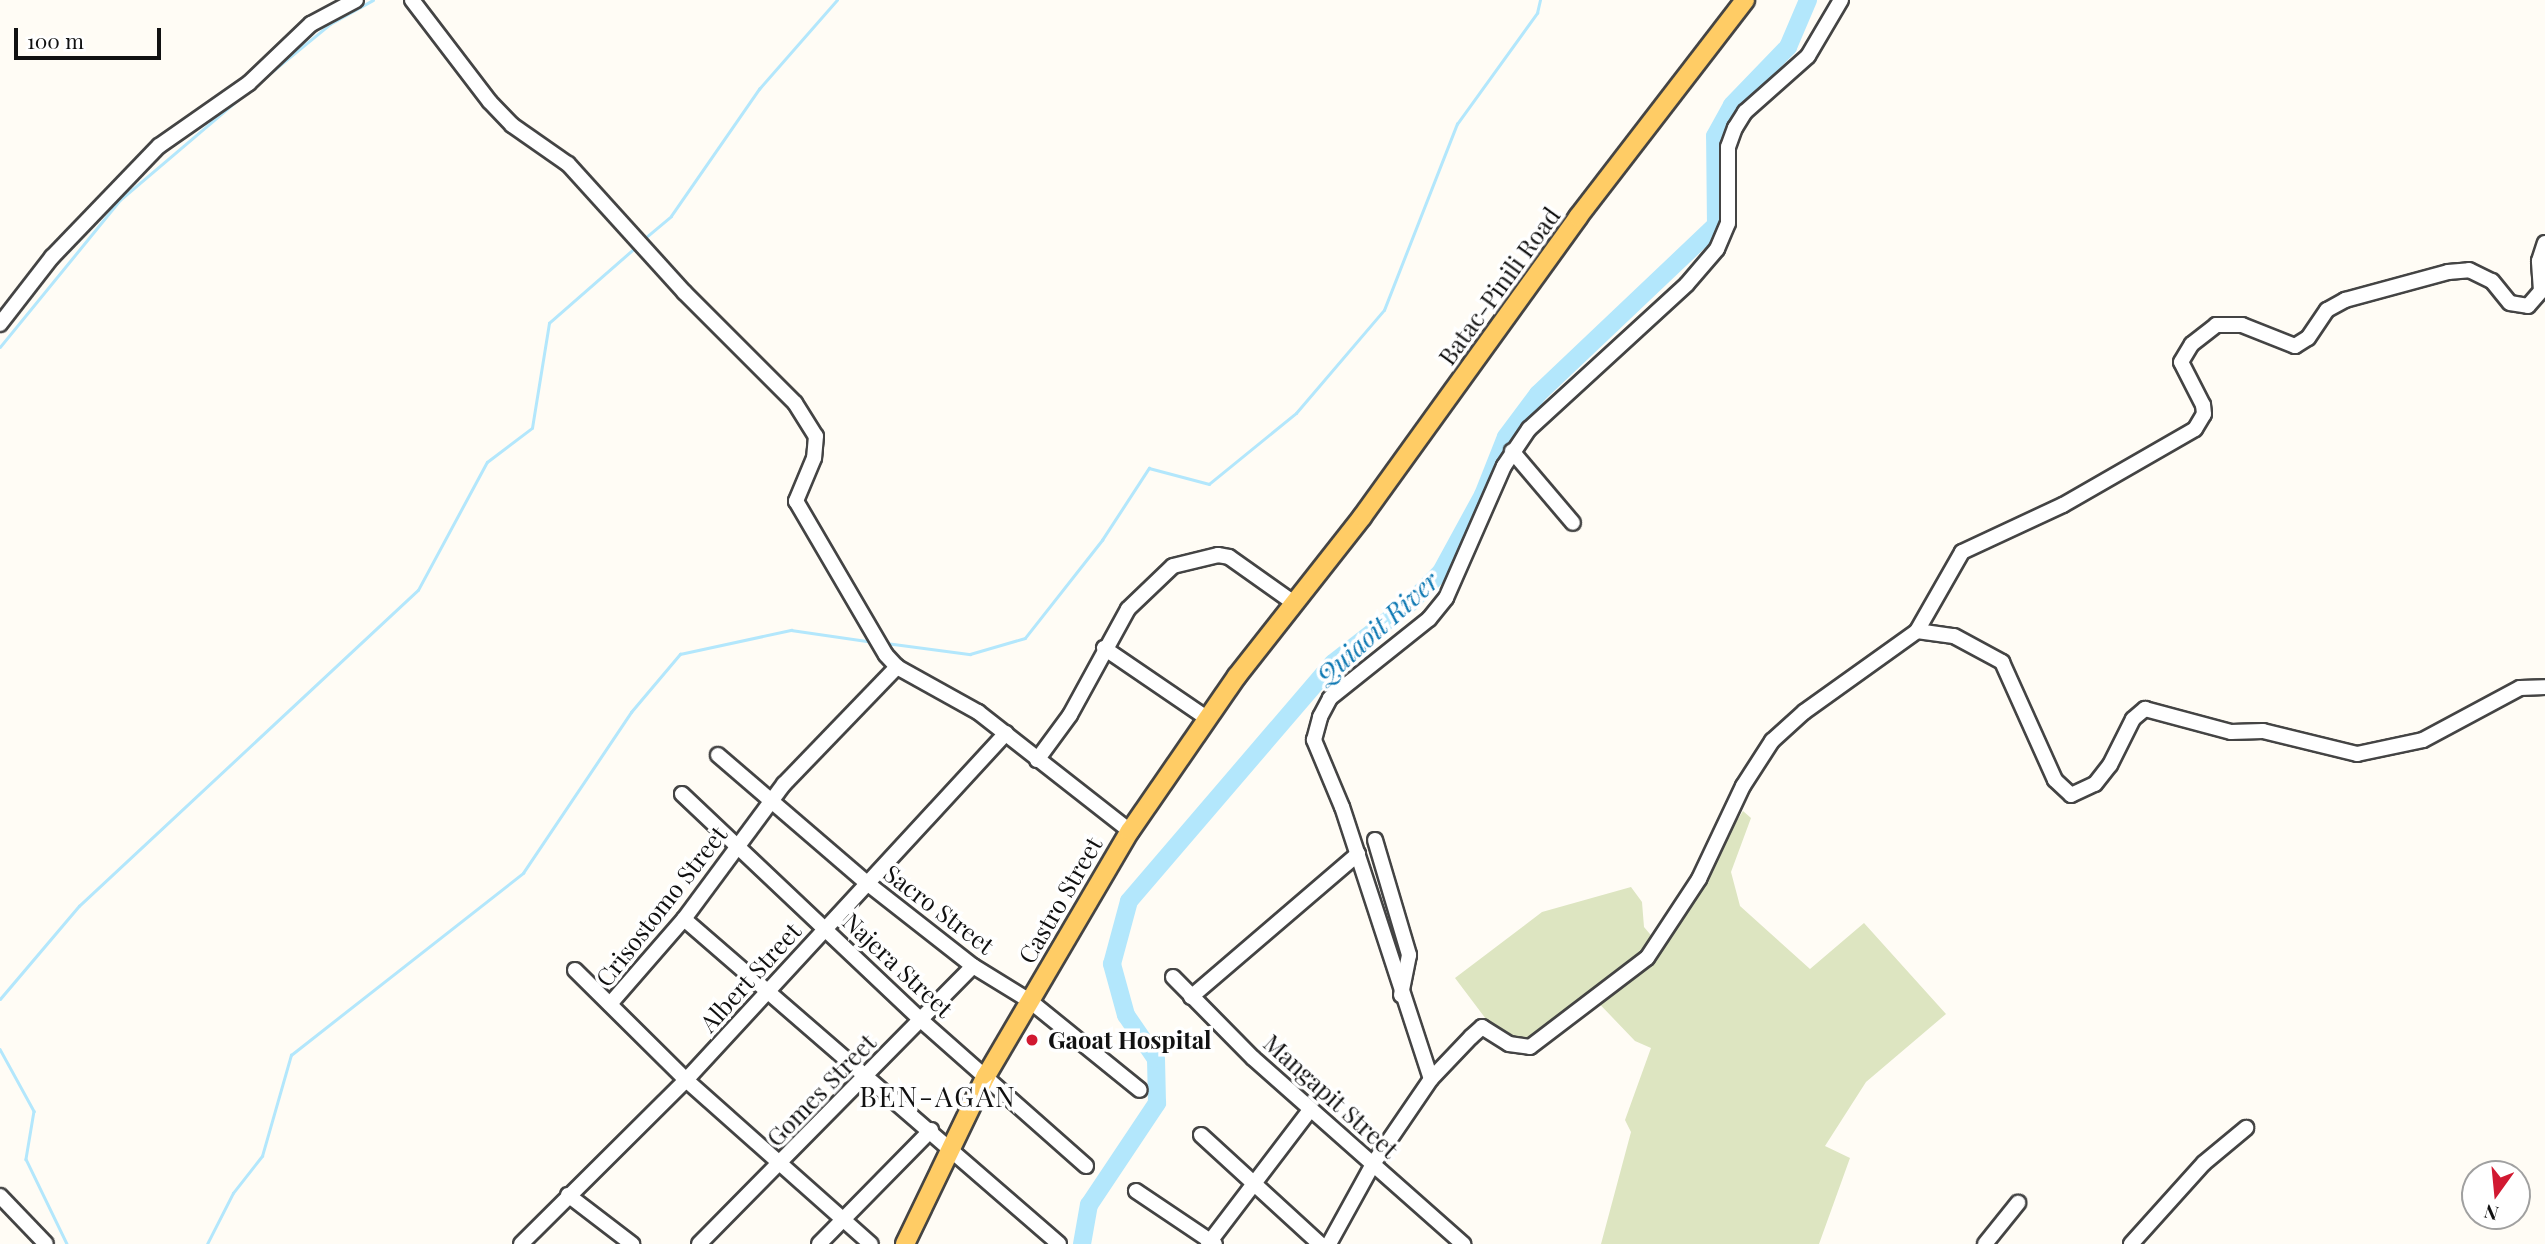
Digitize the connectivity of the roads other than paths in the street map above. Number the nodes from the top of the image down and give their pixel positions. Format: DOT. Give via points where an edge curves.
graph roads {
  1 [pos="356,0"];
  2 [pos="1745,0"];
  3 [pos="1840,0"];
  4 [pos="413,1"];
  5 [pos="2545,243"];
  6 [pos="0,324"];
  7 [pos="1512,451"];
  8 [pos="1573,523"];
  9 [pos="1294,603"];
  10 [pos="1917,631"];
  11 [pos="1104,648"];
  12 [pos="897,667"];
  13 [pos="2545,687"];
  14 [pos="1208,719"];
  15 [pos="1006,733"];
  16 [pos="718,755"];
  17 [pos="1037,760"];
  18 [pos="682,794"];
  19 [pos="770,804"];
  20 [pos="1130,831"];
  21 [pos="1375,840"];
  22 [pos="738,848"];
  23 [pos="1358,854"];
  24 [pos="867,883"];
  25 [pos="684,919"];
  26 [pos="824,927"];
  27 [pos="973,966"];
  28 [pos="575,970"];
  29 [pos="1172,977"];
  30 [pos="769,993"];
  31 [pos="1401,995"];
  32 [pos="1191,997"];
  33 [pos="1030,1001"];
  34 [pos="610,1004"];
  35 [pos="922,1021"];
  36 [pos="866,1076"];
  37 [pos="986,1076"];
  38 [pos="1432,1079"];
  39 [pos="686,1080"];
  40 [pos="1140,1090"];
  41 [pos="1310,1110"];
  42 [pos="2246,1128"];
  43 [pos="931,1130"];
  44 [pos="1201,1135"];
  45 [pos="950,1145"];
  46 [pos="1373,1164"];
  47 [pos="780,1165"];
  48 [pos="1086,1166"];
  49 [pos="1254,1183"];
  50 [pos="1136,1191"];
  51 [pos="568,1195"];
  52 [pos="0,1196"];
  53 [pos="2018,1203"];
  54 [pos="844,1219"];
  55 [pos="1211,1243"];
  56 [pos="1461,1243"];
  57 [pos="46,1244"];
  58 [pos="521,1244"];
  59 [pos="632,1244"];
  60 [pos="699,1244"];
  61 [pos="819,1244"];
  62 [pos="871,1244"];
  63 [pos="905,1244"];
  64 [pos="1059,1244"];
  65 [pos="1320,1244"];
  66 [pos="1329,1244"];
  67 [pos="1985,1244"];
  68 [pos="2131,1244"];
  1 -- 6 [label="street" via="311,24 249,83 159,146 52,257"];
  2 -- 9 [label="main road, Batac-Pinili Road"];
  3 -- 7 [label="street" via="1808,56 1745,112 1735,128 1728,147 1728,223 1717,249 1687,284 1529,429"];
  4 -- 12 [label="street" via="490,102 512,125 569,164 809,423 816,436 814,458 796,501"];
  5 -- 10 [label="street" via="2539,261 2541,291 2528,306 2510,303 2489,279 2469,270 2345,300 2327,310 2308,338 2295,346 2242,325 2216,326 2192,344 2181,362 2203,405 2204,414 2195,429 2063,505 1962,552"];
  7 -- 8 [label="street"];
  7 -- 23 [label="street" via="1446,598 1430,619 1329,698 1320,717 1314,740"];
  9 -- 11 [label="street" via="1229,557 1186,561 1138,596"];
  9 -- 14 [label="main road, Castro Street"];
  10 -- 13 [label="street" via="1954,636 2002,662 2055,780 2071,795 2095,784 2133,719 2145,709 2231,732 2263,731 2357,754 2423,740 2520,688"];
  10 -- 38 [label="street" via="1804,712 1772,741 1744,786 1699,879 1647,958 1530,1047 1508,1044 1480,1028"];
  11 -- 14 [label="street"];
  11 -- 17 [label="street" via="1070,715"];
  12 -- 15 [label="street" via="957,698"];
  12 -- 19 [label="street, Crisostomo Street" via="796,770"];
  14 -- 20 [label="main road, Castro Street"];
  15 -- 17 [label="street"];
  15 -- 24 [label="street, Albert Street"];
  16 -- 19 [label="street, Sacro Street"];
  17 -- 20 [label="street"];
  18 -- 22 [label="street, Najera Street"];
  19 -- 22 [label="street, Crisostomo Street"];
  19 -- 24 [label="street, Sacro Street"];
  20 -- 33 [label="main road, Castro Street"];
  21 -- 31 [label="street" via="1409,956"];
  22 -- 25 [label="street, Crisostomo Street"];
  22 -- 26 [label="street, Najera Street"];
  23 -- 31 [label="street"];
  23 -- 32 [label="street"];
  24 -- 26 [label="street, Albert Street"];
  24 -- 27 [label="street, Sacro Street"];
  25 -- 30 [label="street"];
  25 -- 34 [label="street, Crisostomo Street"];
  26 -- 30 [label="street, Albert Street"];
  26 -- 35 [label="street, Najera Street"];
  27 -- 33 [label="street, Sacro Street"];
  27 -- 35 [label="street, Gomes Street"];
  28 -- 34 [label="street"];
  29 -- 32 [label="street, Mangapit Street"];
  30 -- 36 [label="street"];
  30 -- 39 [label="street, Albert Street"];
  31 -- 38 [label="street"];
  32 -- 41 [label="street, Mangapit Street"];
  33 -- 37 [label="main road, Castro Street"];
  33 -- 40 [label="street, Sacro Street"];
  34 -- 39 [label="street, Crisostomo Street"];
  35 -- 36 [label="street, Gomes Street"];
  35 -- 37 [label="street, Najera Street"];
  36 -- 43 [label="street"];
  36 -- 47 [label="street, Gomes Street"];
  37 -- 45 [label="main road, Castro Street"];
  37 -- 48 [label="street, Najera Street"];
  38 -- 46 [label="street"];
  39 -- 47 [label="street, Crisostomo Street"];
  39 -- 51 [label="street, Albert Street"];
  41 -- 46 [label="street, Mangapit Street"];
  41 -- 49 [label="street"];
  42 -- 68 [label="street" via="2204,1163"];
  43 -- 45 [label="street"];
  43 -- 54 [label="street"];
  44 -- 49 [label="street"];
  45 -- 63 [label="main road, Castro Street"];
  45 -- 64 [label="street"];
  46 -- 56 [label="street, Mangapit Street"];
  46 -- 66 [label="street"];
  47 -- 54 [label="street, Crisostomo Street"];
  47 -- 60 [label="street, Gomes Street"];
  49 -- 55 [label="street"];
  49 -- 65 [label="street"];
  50 -- 55 [label="street"];
  51 -- 58 [label="street, Albert Street"];
  51 -- 59 [label="street"];
  52 -- 57 [label="street"];
  53 -- 67 [label="street"];
  54 -- 61 [label="street"];
  54 -- 62 [label="street, Crisostomo Street"];
}
